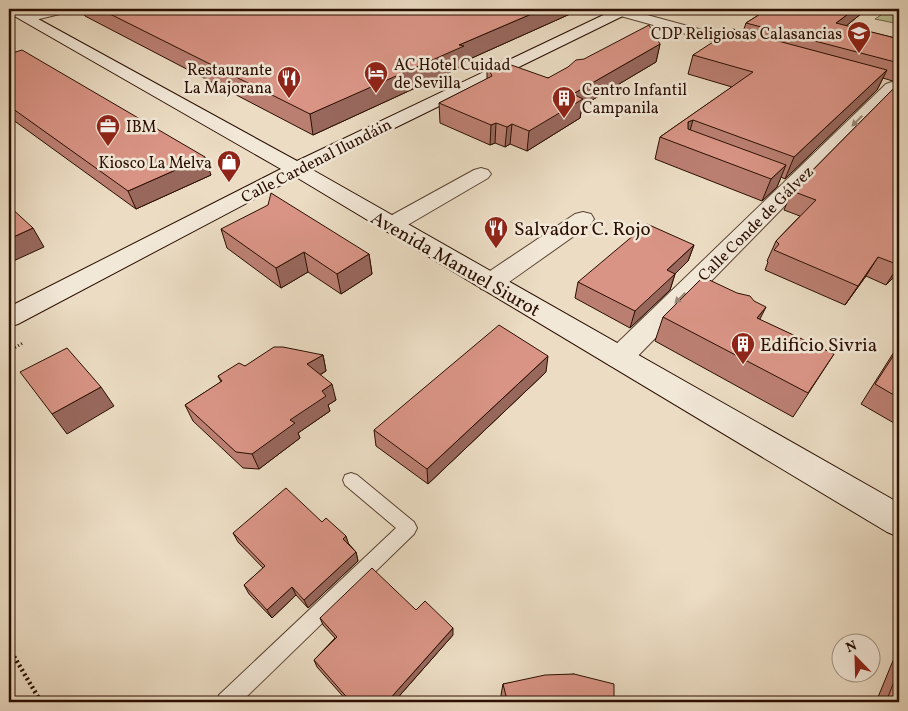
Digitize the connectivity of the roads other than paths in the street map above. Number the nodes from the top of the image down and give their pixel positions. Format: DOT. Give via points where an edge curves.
graph roads {
  1 [pos="11,9"];
  2 [pos="63,9"];
  3 [pos="619,10"];
  4 [pos="27,18"];
  5 [pos="770,53"];
  6 [pos="888,86"];
  7 [pos="296,169"];
  8 [pos="481,174"];
  9 [pos="583,219"];
  10 [pos="391,226"];
  11 [pos="490,282"];
  12 [pos="9,318"];
  13 [pos="619,358"];
  14 [pos="351,480"];
  15 [pos="899,521"];
  16 [pos="226,702"];
  1 -- 4 [label="main road, Avenida Manuel Siurot"];
  2 -- 4 [label="main road"];
  3 -- 5 [label="main road"];
  3 -- 7 [label="main road, Calle Cardenal Ilundáin"];
  4 -- 7 [label="main road, Avenida Manuel Siurot"];
  6 -- 13 [label="main road, Calle Conde de Gálvez, one-way"];
  7 -- 10 [label="main road, Avenida Manuel Siurot"];
  7 -- 12 [label="main road, Calle Cardenal Ilundáin"];
  8 -- 10 [label="main road"];
  9 -- 11 [label="main road"];
  10 -- 11 [label="main road, Avenida Manuel Siurot"];
  11 -- 13 [label="main road, Avenida Manuel Siurot"];
  13 -- 15 [label="main road, Avenida Manuel Siurot"];
  14 -- 16 [label="lane" via="408,528"];
}
